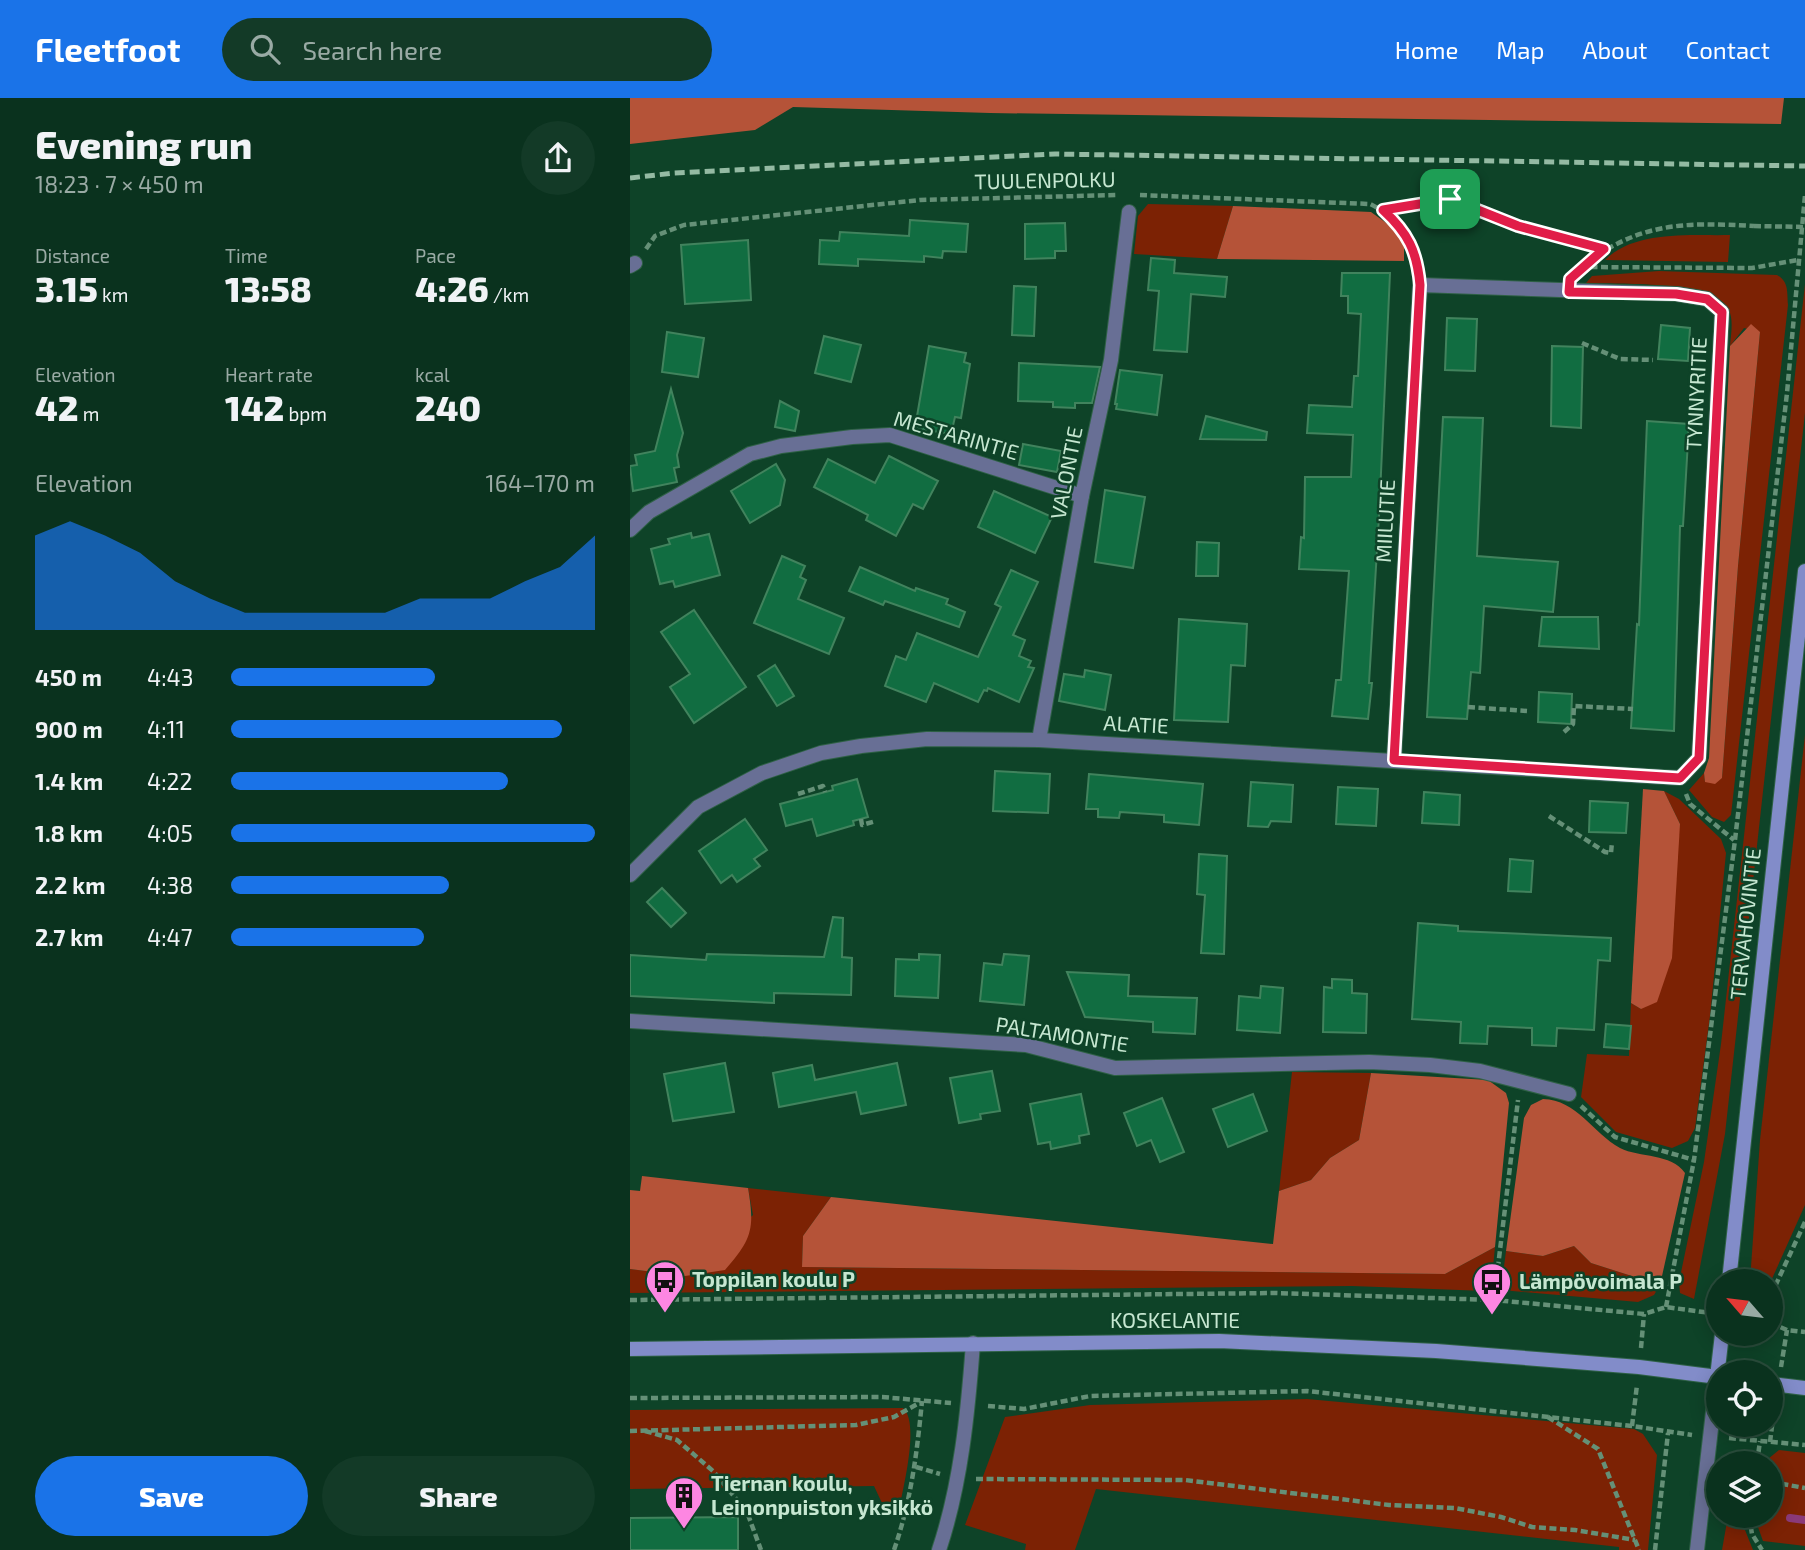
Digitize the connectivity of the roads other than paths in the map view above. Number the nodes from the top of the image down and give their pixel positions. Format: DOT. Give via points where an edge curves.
graph roads {
  1 [pos="1129,212"];
  2 [pos="1420,285"];
  3 [pos="1082,496"];
  4 [pos="630,530"];
  5 [pos="1805,571"];
  6 [pos="1039,740"];
  7 [pos="1394,760"];
  8 [pos="1680,778"];
  9 [pos="630,875"];
  10 [pos="630,1021"];
  11 [pos="1569,1094"];
  12 [pos="1729,1269"];
  13 [pos="973,1343"];
  14 [pos="630,1349"];
  15 [pos="1706,1375"];
  16 [pos="1783,1385"];
  17 [pos="1805,1388"];
  18 [pos="1711,1437"];
  19 [pos="939,1550"];
  20 [pos="1698,1550"];
  1 -- 3 [label="street, VALONTIE" via="1111,360"];
  2 -- 7 [label="street, MIILUTIE"];
  2 -- 8 [label="street, TYNNYRITIE" via="1676,294 1707,299 1722,312 1699,758"];
  3 -- 4 [label="street, MESTARINTIE" via="890,435 852,437 750,454 649,512"];
  3 -- 6 [label="street, VALONTIE"];
  5 -- 12 [label="main road, TERVAHOVINTIE"];
  6 -- 7 [label="street, ALATIE"];
  6 -- 9 [label="street, ALATIE" via="927,739 821,753 762,773 698,807"];
  7 -- 8 [label="street, ALATIE"];
  10 -- 11 [label="street, PALTAMONTIE" via="1026,1045 1115,1068 1369,1062 1480,1072"];
  13 -- 14 [label="main road, KOSKELANTIE"];
  13 -- 15 [label="main road, KOSKELANTIE" via="1219,1341 1422,1350"];
  13 -- 19 [label="street" via="969,1405"];
  16 -- 17 [label="main road"];
  18 -- 20 [label="street"];
}
